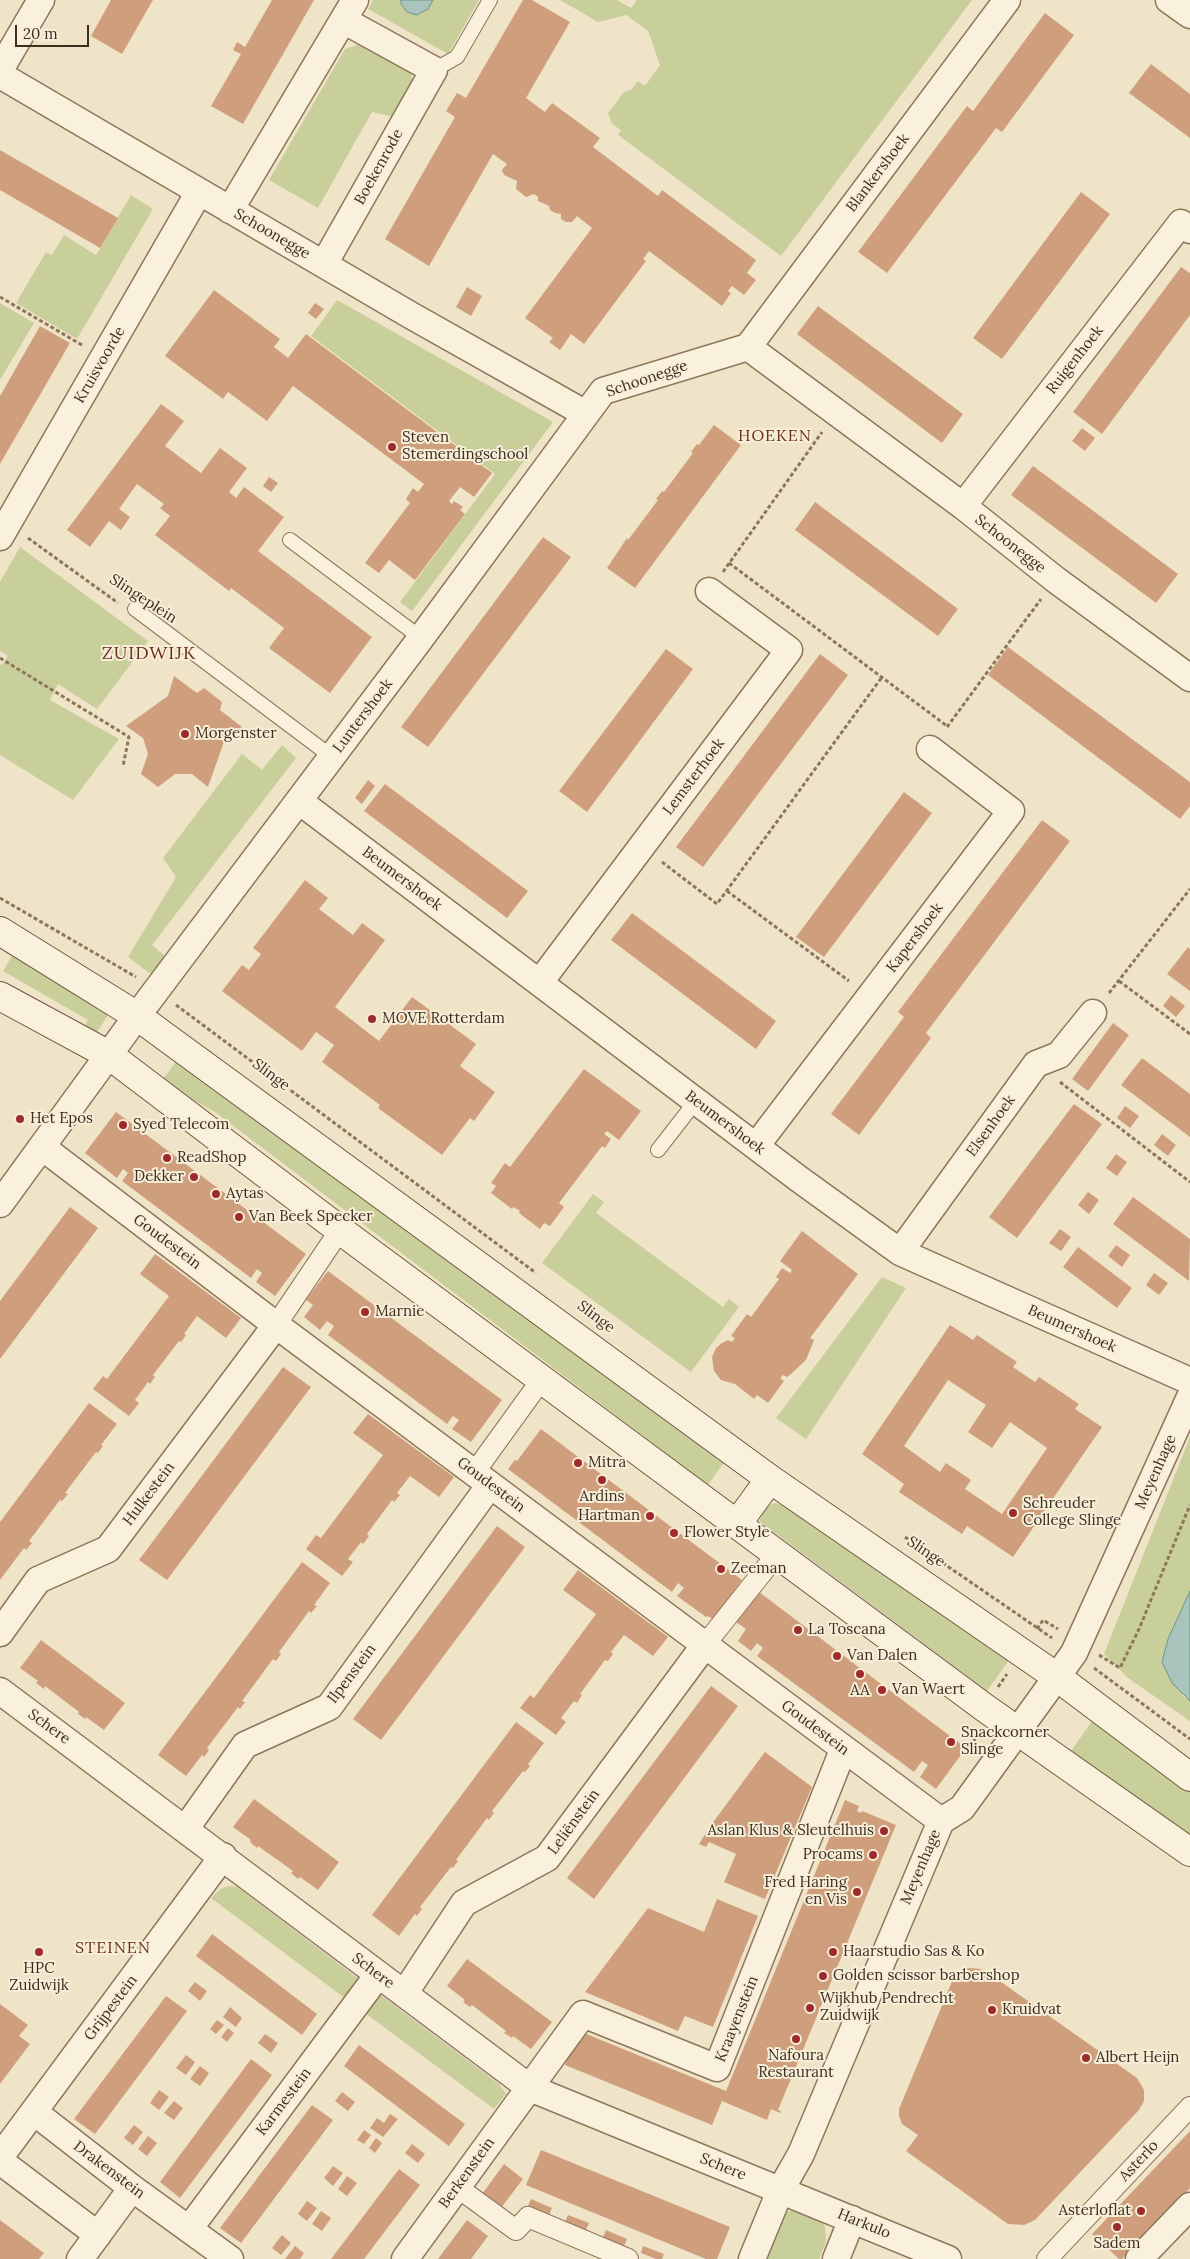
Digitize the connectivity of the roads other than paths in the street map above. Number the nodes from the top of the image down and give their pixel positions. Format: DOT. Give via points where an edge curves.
graph roads {
  1 [pos="41,0"];
  2 [pos="490,0"];
  3 [pos="1007,0"];
  4 [pos="1169,0"];
  5 [pos="349,10"];
  6 [pos="1190,15"];
  7 [pos="0,70"];
  8 [pos="434,70"];
  9 [pos="0,75"];
  10 [pos="199,192"];
  11 [pos="230,210"];
  12 [pos="1190,230"];
  13 [pos="324,264"];
  14 [pos="748,347"];
  15 [pos="586,414"];
  16 [pos="963,506"];
  17 [pos="4,530"];
  18 [pos="290,540"];
  19 [pos="709,591"];
  20 [pos="135,609"];
  21 [pos="421,638"];
  22 [pos="1186,668"];
  23 [pos="930,750"];
  24 [pos="332,757"];
  25 [pos="299,801"];
  26 [pos="0,931"];
  27 [pos="540,982"];
  28 [pos="0,996"];
  29 [pos="1093,1014"];
  30 [pos="136,1016"];
  31 [pos="109,1055"];
  32 [pos="696,1101"];
  33 [pos="756,1146"];
  34 [pos="42,1147"];
  35 [pos="658,1150"];
  36 [pos="0,1204"];
  37 [pos="340,1230"];
  38 [pos="900,1252"];
  39 [pos="276,1325"];
  40 [pos="542,1379"];
  41 [pos="1190,1382"];
  42 [pos="1190,1397"];
  43 [pos="482,1479"];
  44 [pos="770,1479"];
  45 [pos="737,1524"];
  46 [pos="777,1554"];
  47 [pos="0,1633"];
  48 [pos="704,1646"];
  49 [pos="1057,1677"];
  50 [pos="0,1691"];
  51 [pos="1018,1730"];
  52 [pos="843,1750"];
  53 [pos="1190,1777"];
  54 [pos="941,1822"];
  55 [pos="186,1828"];
  56 [pos="1190,1852"];
  57 [pos="223,1856"];
  58 [pos="378,1975"];
  59 [pos="404,1994"];
  60 [pos="530,2088"];
  61 [pos="1190,2108"];
  62 [pos="34,2112"];
  63 [pos="0,2157"];
  64 [pos="0,2162"];
  65 [pos="457,2187"];
  66 [pos="132,2188"];
  67 [pos="780,2191"];
  68 [pos="1190,2206"];
  69 [pos="852,2219"];
  70 [pos="190,2230"];
  71 [pos="98,2235"];
  72 [pos="80,2259"];
  73 [pos="230,2259"];
  74 [pos="405,2259"];
  75 [pos="628,2259"];
  76 [pos="752,2259"];
  77 [pos="836,2259"];
  78 [pos="948,2259"];
  79 [pos="1047,2259"];
  80 [pos="1138,2259"];
  1 -- 7 [label="street"];
  2 -- 8 [label="lane" via="457,57"];
  3 -- 14 [label="street, Blankershoek"];
  4 -- 6 [label="street"];
  5 -- 8 [label="street"];
  5 -- 11 [label="street"];
  8 -- 13 [label="street, Boekenrode"];
  9 -- 10 [label="street, Schoonegge"];
  10 -- 11 [label="street, Schoonegge"];
  10 -- 17 [label="street, Kruisvoorde"];
  11 -- 13 [label="street, Schoonegge"];
  12 -- 16 [label="street, Ruigenhoek" via="1181,223"];
  13 -- 15 [label="street, Schoonegge"];
  14 -- 15 [label="street, Schoonegge" via="602,391"];
  14 -- 16 [label="street, Schoonegge"];
  15 -- 21 [label="street, Luntershoek"];
  16 -- 22 [label="street, Schoonegge" via="1056,580"];
  18 -- 21 [label="lane"];
  19 -- 27 [label="street, Lemsterhoek" via="789,650"];
  20 -- 24 [label="lane, Slingeplein"];
  21 -- 24 [label="street, Luntershoek"];
  23 -- 33 [label="street, Kapershoek" via="1012,811"];
  24 -- 25 [label="street, Luntershoek"];
  25 -- 27 [label="street, Beumershoek"];
  25 -- 30 [label="street, Luntershoek"];
  26 -- 30 [label="main road, Slinge"];
  27 -- 32 [label="street, Beumershoek"];
  28 -- 31 [label="main road"];
  29 -- 38 [label="street, Elsenhoek" via="1059,1055 1036,1064"];
  30 -- 31 [label="street, Luntershoek"];
  30 -- 44 [label="main road, Slinge"];
  31 -- 34 [label="street, Luntershoek"];
  31 -- 37 [label="main road"];
  32 -- 33 [label="street, Beumershoek"];
  32 -- 35 [label="lane"];
  33 -- 38 [label="street, Beumershoek"];
  34 -- 36 [label="street, Luntershoek"];
  34 -- 39 [label="street, Goudestein"];
  37 -- 39 [label="street"];
  37 -- 40 [label="main road"];
  38 -- 41 [label="street, Beumershoek"];
  39 -- 43 [label="street, Goudestein"];
  39 -- 47 [label="street, Hulkestein" via="108,1549 38,1580"];
  40 -- 43 [label="street"];
  40 -- 45 [label="main road"];
  42 -- 49 [label="street, Meyenhage" via="1074,1653"];
  43 -- 48 [label="street, Goudestein"];
  43 -- 55 [label="street, Ilpenstein" via="329,1707 245,1745"];
  44 -- 45 [label="main road"];
  44 -- 49 [label="main road, Slinge"];
  45 -- 46 [label="main road"];
  46 -- 48 [label="street"];
  46 -- 51 [label="main road"];
  48 -- 52 [label="street, Goudestein"];
  48 -- 59 [label="street, Leliënstein" via="547,1858 464,1903"];
  49 -- 51 [label="street, Meyenhage"];
  49 -- 53 [label="main road, Slinge"];
  50 -- 55 [label="street, Schere"];
  51 -- 54 [label="street, Meyenhage" via="962,1808"];
  51 -- 56 [label="main road"];
  52 -- 54 [label="street, Goudestein"];
  52 -- 60 [label="street, Kraayenstein" via="717,2068 583,2014"];
  54 -- 67 [label="street, Meyenhage" via="801,2154"];
  55 -- 57 [label="street, Schere"];
  57 -- 58 [label="street, Schere"];
  57 -- 62 [label="street, Grijpestein"];
  58 -- 59 [label="street, Schere"];
  58 -- 70 [label="street, Karmestein"];
  59 -- 60 [label="street, Schere"];
  60 -- 65 [label="street, Berkenstein"];
  60 -- 67 [label="street, Schere"];
  61 -- 79 [label="street, Asterlo"];
  62 -- 63 [label="street"];
  62 -- 66 [label="street, Drakenstein"];
  64 -- 71 [label="street"];
  65 -- 74 [label="street, Berkenstein"];
  65 -- 75 [label="street" via="516,2230 528,2217"];
  66 -- 70 [label="street, Drakenstein"];
  66 -- 71 [label="street"];
  67 -- 69 [label="street, Harkulo"];
  67 -- 76 [label="street, Meyenhage"];
  68 -- 80 [label="street"];
  69 -- 77 [label="street"];
  69 -- 78 [label="street, Harkulo"];
  70 -- 73 [label="street, Drakenstein"];
  71 -- 72 [label="street"];
}
